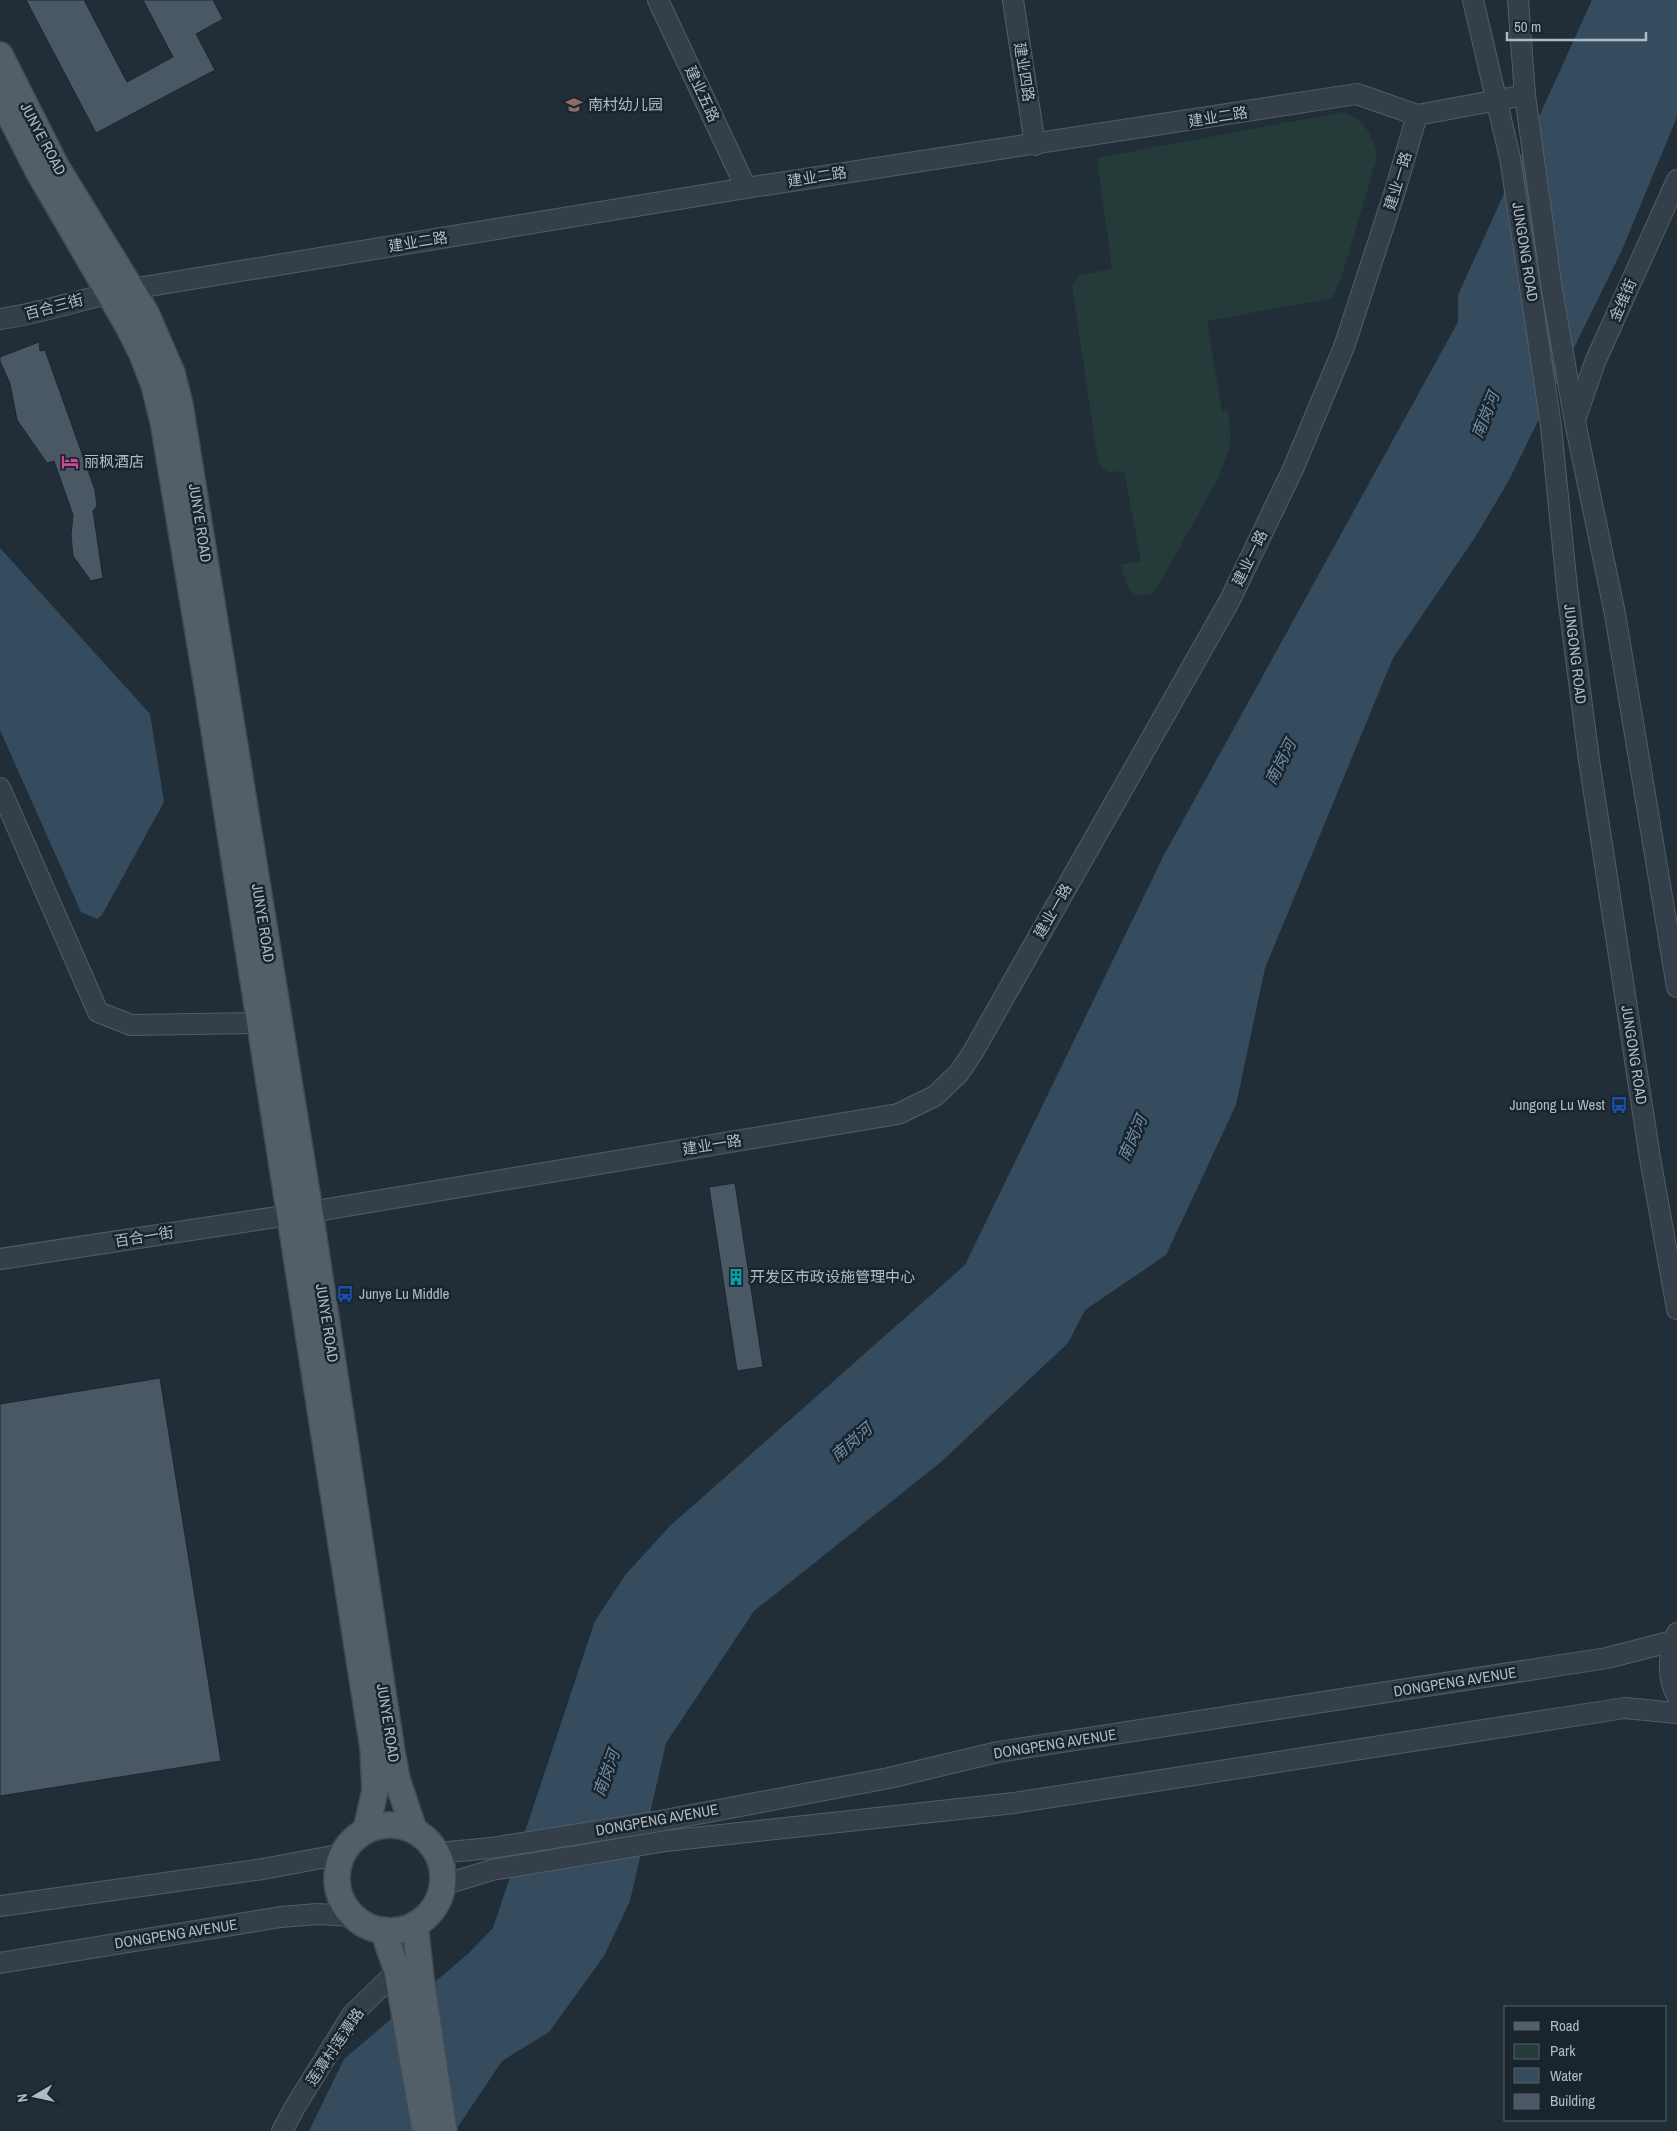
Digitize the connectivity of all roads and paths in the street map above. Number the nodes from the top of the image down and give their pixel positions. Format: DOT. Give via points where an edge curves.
graph roads {
  1 [pos="658,0"];
  2 [pos="1013,0"];
  3 [pos="1473,0"];
  4 [pos="1518,0"];
  5 [pos="0,55"];
  6 [pos="1525,95"];
  7 [pos="0,96"];
  8 [pos="1497,102"];
  9 [pos="1417,115"];
  10 [pos="1035,144"];
  11 [pos="1677,180"];
  12 [pos="746,188"];
  13 [pos="120,291"];
  14 [pos="9,318"];
  15 [pos="0,334"];
  16 [pos="1575,422"];
  17 [pos="0,788"];
  18 [pos="1677,987"];
  19 [pos="260,1024"];
  20 [pos="300,1213"];
  21 [pos="0,1259"];
  22 [pos="1677,1309"];
  23 [pos="1675,1637"];
  24 [pos="1677,1696"];
  25 [pos="1677,1713"];
  26 [pos="366,1830"];
  27 [pos="414,1830"];
  28 [pos="438,1853"];
  29 [pos="343,1854"];
  30 [pos="443,1885"];
  31 [pos="0,1906"];
  32 [pos="353,1916"];
  33 [pos="415,1925"];
  34 [pos="383,1930"];
  35 [pos="0,1963"];
  36 [pos="407,1980"];
  37 [pos="282,2131"];
  38 [pos="425,2131"];
  39 [pos="444,2131"];
  1 -- 12 [label="street, 建业五路"];
  2 -- 10 [label="street, 建业四路"];
  3 -- 8 [label="street, JUNGONG ROAD"];
  4 -- 6 [label="street, JUNGONG ROAD"];
  5 -- 13 [label="main road, JUNYE ROAD"];
  6 -- 8 [label="street, 建业二路"];
  6 -- 16 [label="street, JUNGONG ROAD"];
  7 -- 13 [label="main road, JUNYE ROAD" via="38,171"];
  8 -- 9 [label="street, 建业二路"];
  8 -- 22 [label="street, JUNGONG ROAD" via="1510,158 1550,426 1589,760 1650,1158"];
  9 -- 10 [label="street, 建业二路" via="1357,94"];
  9 -- 20 [label="street, 建业一路" via="1344,347 1293,469 1230,600 959,1073 935,1096 898,1114"];
  10 -- 12 [label="street, 建业二路"];
  11 -- 16 [label="street, 金维街" via="1595,362"];
  12 -- 13 [label="street, 建业二路"];
  13 -- 14 [label="street, 百合三街"];
  13 -- 19 [label="main road, JUNYE ROAD" via="128,326 154,385 162,421"];
  13 -- 20 [label="main road, JUNYE ROAD" via="146,313 172,373 180,405"];
  14 -- 15 [label="street"];
  16 -- 18 [label="street, JUNGONG ROAD" via="1615,614"];
  17 -- 19 [label="street" via="98,1012 131,1025"];
  19 -- 20 [label="main road, JUNYE ROAD"];
  20 -- 21 [label="street, 百合一街"];
  20 -- 26 [label="main road, JUNYE ROAD" via="373,1748 375,1791"];
  20 -- 27 [label="main road, JUNYE ROAD" via="392,1752 397,1779"];
  23 -- 24 [label="street" via="1670,1666"];
  23 -- 28 [label="street, DONGPENG AVENUE" via="1598,1660 998,1752 889,1778 660,1821 491,1848"];
  25 -- 30 [label="street, DONGPENG AVENUE" via="1624,1708 1014,1803 666,1841 492,1870"];
  26 -- 27 [label="main road" via="398,1825"];
  26 -- 29 [label="main road" via="352,1840"];
  27 -- 28 [label="main road" via="428,1839"];
  28 -- 30 [label="main road"];
  29 -- 31 [label="street" via="263,1869"];
  29 -- 32 [label="main road" via="338,1886 343,1902"];
  30 -- 33 [label="main road" via="434,1908"];
  32 -- 34 [label="main road" via="367,1926"];
  32 -- 35 [label="street, DONGPENG AVENUE" via="281,1917"];
  33 -- 34 [label="main road"];
  33 -- 36 [label="main road"];
  34 -- 36 [label="main road"];
  36 -- 37 [label="street, 莲潭村莲潭路" via="352,2015"];
  36 -- 38 [label="main road"];
  36 -- 39 [label="main road"];
}
